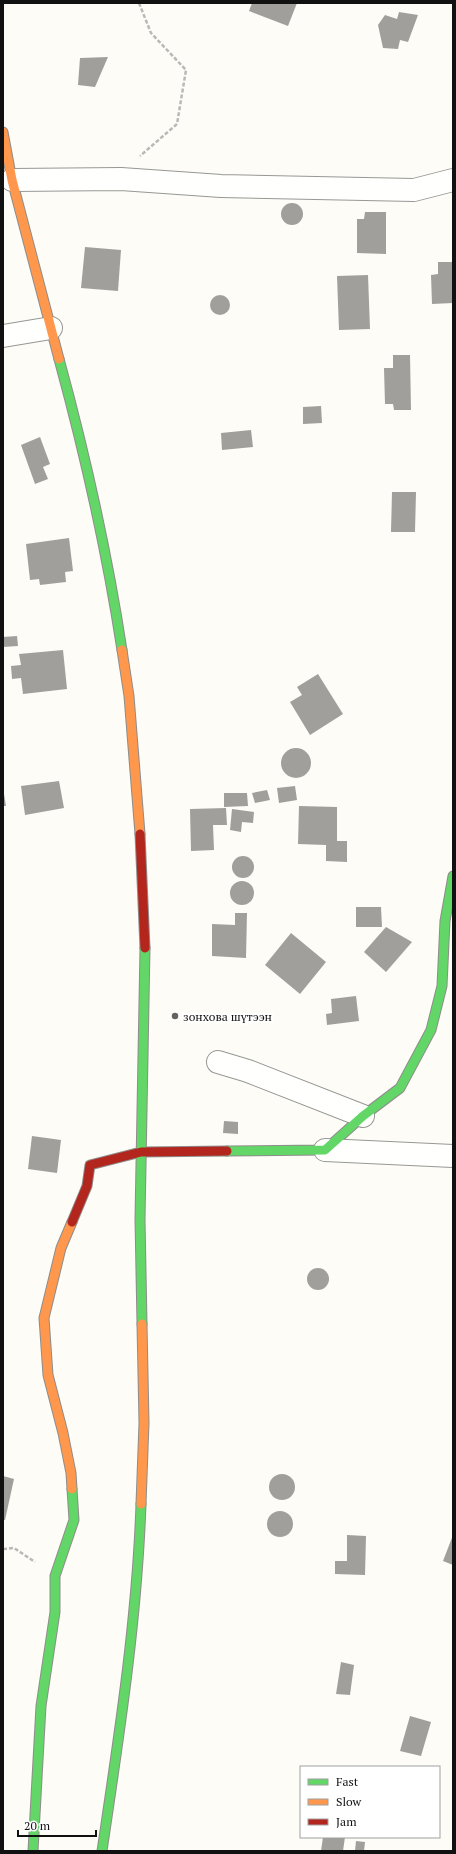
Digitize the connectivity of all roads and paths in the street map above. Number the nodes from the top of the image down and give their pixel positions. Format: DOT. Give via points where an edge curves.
graph roads {
  1 [pos="139,3"];
  2 [pos="3,132"];
  3 [pos="12,180"];
  4 [pos="113,180"];
  5 [pos="453,180"];
  6 [pos="51,328"];
  7 [pos="3,336"];
  8 [pos="453,876"];
  9 [pos="218,1062"];
  10 [pos="363,1116"];
  11 [pos="325,1150"];
  12 [pos="141,1152"];
  13 [pos="453,1156"];
  14 [pos="3,1549"];
  15 [pos="55,1576"];
  16 [pos="33,1851"];
  17 [pos="102,1851"];
  1 -- 4 [label="path" via="151,33 186,70 177,124"];
  2 -- 3 [label="main road"];
  3 -- 4 [label="street"];
  3 -- 6 [label="main road"];
  4 -- 5 [label="street" via="221,186 414,190"];
  6 -- 7 [label="street"];
  6 -- 12 [label="main road" via="71,402 112,586 129,696 140,823 145,947"];
  8 -- 10 [label="main road" via="445,921 442,986 431,1030 400,1088"];
  9 -- 10 [label="street" via="248,1071"];
  10 -- 11 [label="main road"];
  11 -- 12 [label="main road"];
  11 -- 13 [label="street"];
  12 -- 15 [label="main road" via="90,1165 87,1186 61,1248 44,1318 48,1375 71,1473 74,1520"];
  12 -- 17 [label="main road" via="144,1422 139,1555 125,1698"];
  14 -- 15 [label="path" via="14,1548"];
  15 -- 16 [label="main road" via="55,1612 41,1706"];
}
